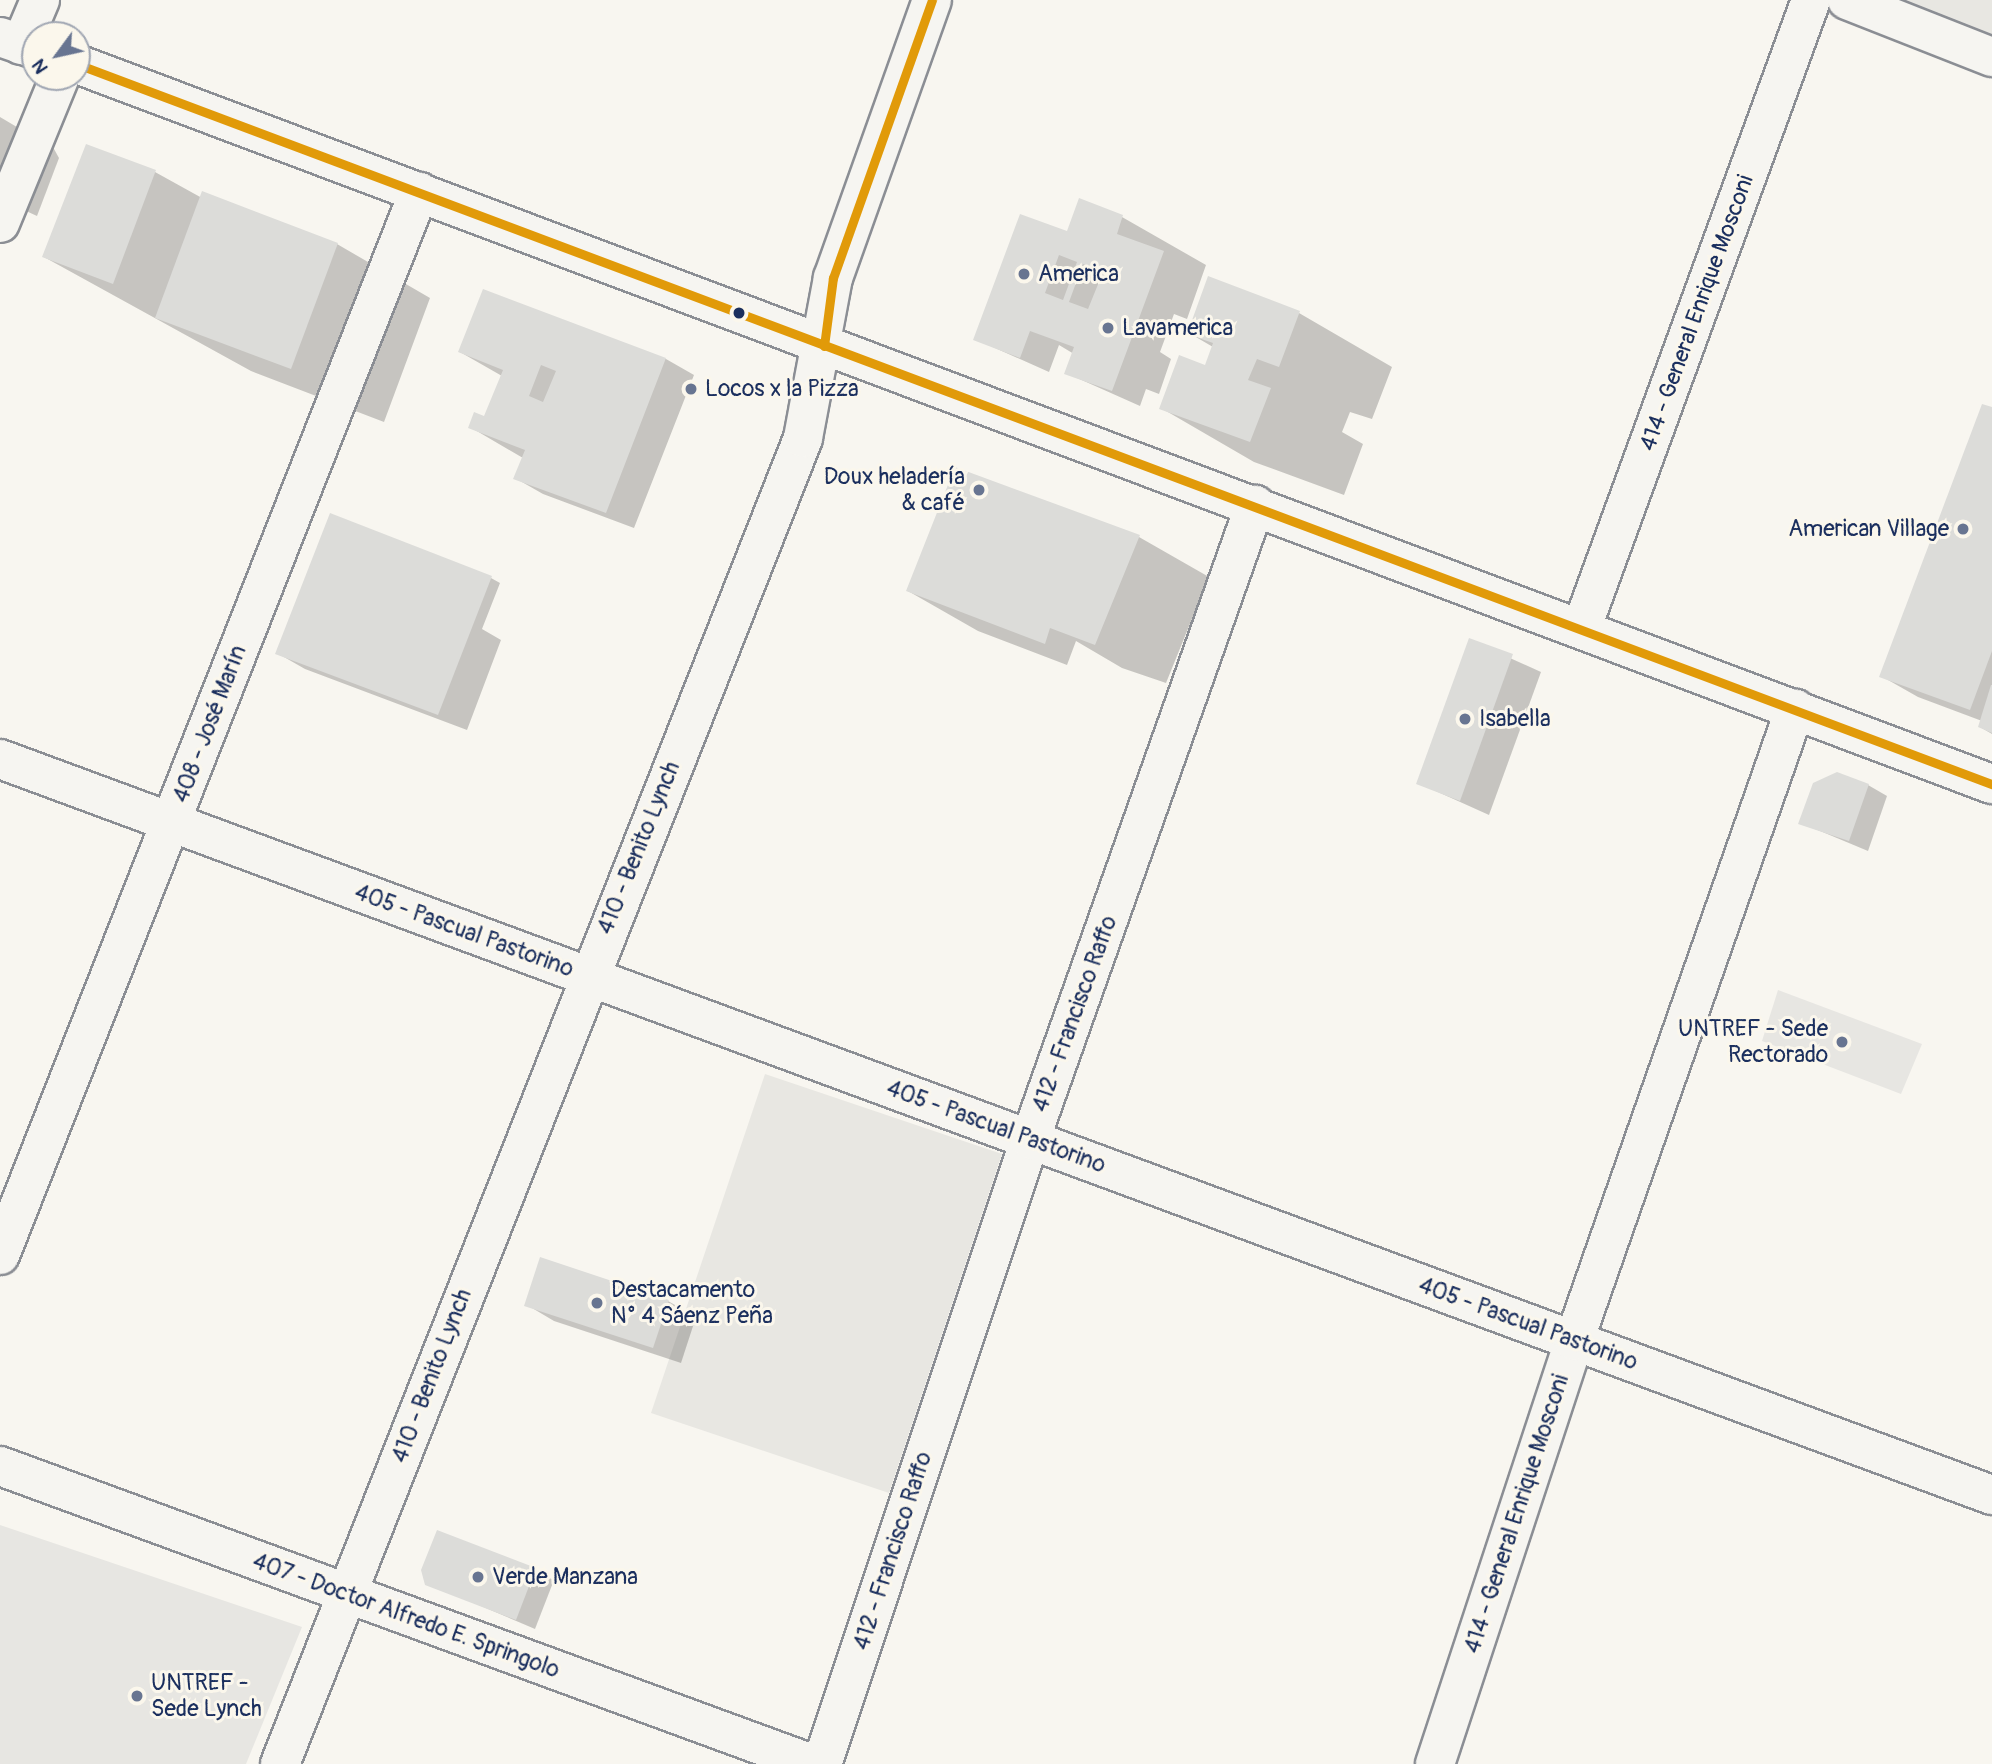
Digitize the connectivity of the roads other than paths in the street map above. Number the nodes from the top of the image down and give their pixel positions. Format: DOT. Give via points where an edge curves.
graph roads {
  1 [pos="40,0"];
  2 [pos="932,0"];
  3 [pos="1811,0"];
  4 [pos="1847,0"];
  5 [pos="19,44"];
  6 [pos="1992,57"];
  7 [pos="91,69"];
  8 [pos="54,91"];
  9 [pos="419,192"];
  10 [pos="0,223"];
  11 [pos="824,346"];
  12 [pos="1255,505"];
  13 [pos="1582,627"];
  14 [pos="1794,709"];
  15 [pos="0,759"];
  16 [pos="1992,784"];
  17 [pos="171,823"];
  18 [pos="588,977"];
  19 [pos="1030,1140"];
  20 [pos="0,1255"];
  21 [pos="1574,1341"];
  22 [pos="0,1466"];
  23 [pos="1992,1495"];
  24 [pos="347,1595"];
  25 [pos="280,1764"];
  26 [pos="812,1764"];
  27 [pos="821,1764"];
  28 [pos="1434,1764"];
  1 -- 5 [label="street"];
  2 -- 11 [label="street, 410 - Benito Lynch" via="834,278"];
  3 -- 13 [label="street, 414 - General Enrique Mosconi"];
  4 -- 6 [label="street"];
  7 -- 9 [label="street"];
  8 -- 10 [label="street"];
  9 -- 11 [label="street"];
  9 -- 17 [label="street, 408 - José Marín"];
  11 -- 12 [label="street"];
  11 -- 18 [label="street, 410 - Benito Lynch" via="803,438"];
  12 -- 13 [label="street"];
  12 -- 19 [label="street, 412 - Francisco Raffo"];
  13 -- 14 [label="street"];
  14 -- 16 [label="street"];
  14 -- 21 [label="street, 414 - General Enrique Mosconi"];
  15 -- 17 [label="street, 405 - Pascual Pastorino"];
  17 -- 18 [label="street, 405 - Pascual Pastorino"];
  17 -- 20 [label="street, 408 - José Marín"];
  18 -- 19 [label="street, 405 - Pascual Pastorino"];
  18 -- 24 [label="street, 410 - Benito Lynch"];
  19 -- 21 [label="street, 405 - Pascual Pastorino"];
  19 -- 27 [label="street, 412 - Francisco Raffo"];
  21 -- 23 [label="street, 405 - Pascual Pastorino"];
  21 -- 28 [label="street, 414 - General Enrique Mosconi"];
  22 -- 24 [label="street, 407 - Doctor Alfredo E. Springolo"];
  24 -- 25 [label="street, 410 - Benito Lynch"];
  24 -- 26 [label="street, 407 - Doctor Alfredo E. Springolo"];
}
